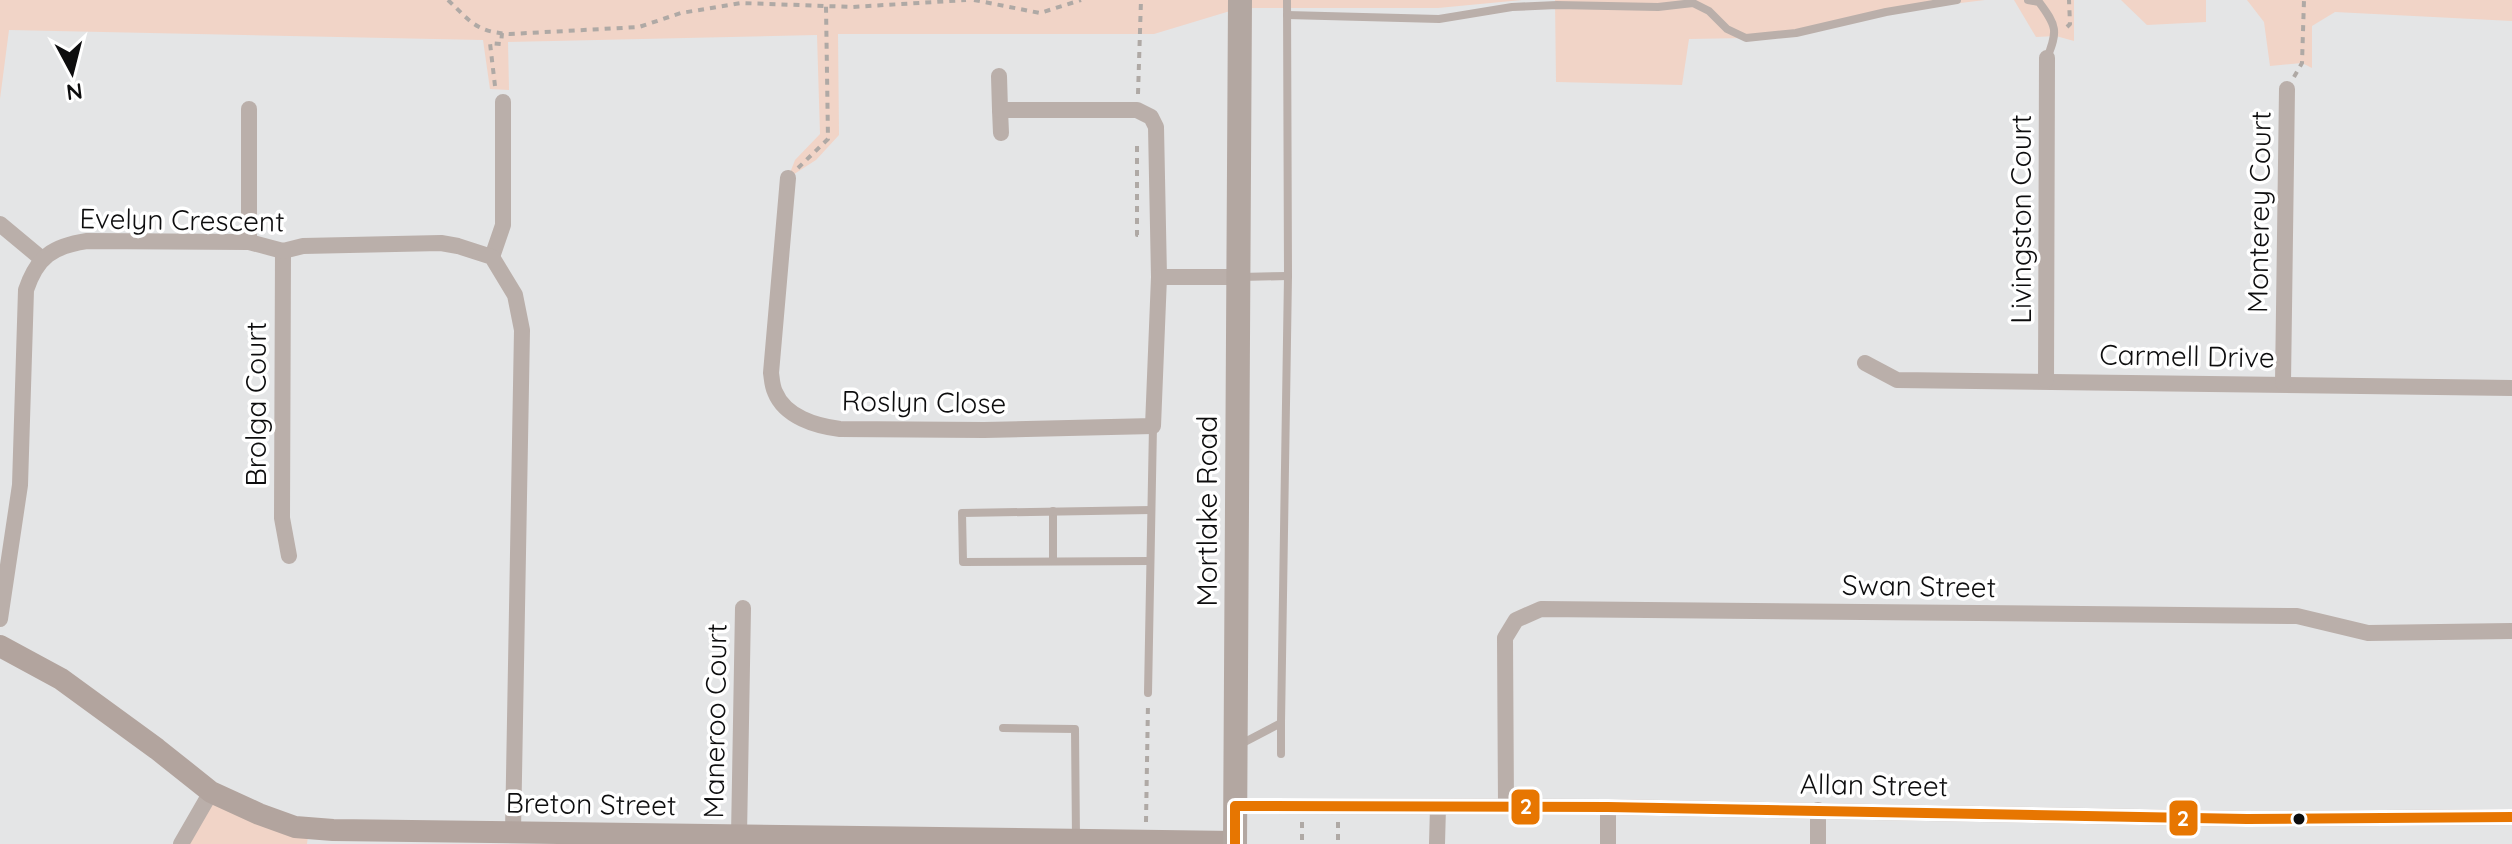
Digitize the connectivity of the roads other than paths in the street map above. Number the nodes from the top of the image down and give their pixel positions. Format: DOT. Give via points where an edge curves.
graph roads {
  1 [pos="1240,0"];
  2 [pos="1287,0"];
  3 [pos="1957,0"];
  4 [pos="2028,0"];
  5 [pos="1287,15"];
  6 [pos="2047,58"];
  7 [pos="999,76"];
  8 [pos="2287,89"];
  9 [pos="503,102"];
  10 [pos="249,109"];
  11 [pos="1000,110"];
  12 [pos="1001,133"];
  13 [pos="788,178"];
  14 [pos="0,224"];
  15 [pos="249,242"];
  16 [pos="283,251"];
  17 [pos="492,257"];
  18 [pos="42,259"];
  19 [pos="1288,276"];
  20 [pos="1159,277"];
  21 [pos="1239,277"];
  22 [pos="1865,363"];
  23 [pos="2046,380"];
  24 [pos="2283,383"];
  25 [pos="2512,388"];
  26 [pos="1153,426"];
  27 [pos="1151,510"];
  28 [pos="1053,511"];
  29 [pos="289,556"];
  30 [pos="1053,561"];
  31 [pos="1150,561"];
  32 [pos="743,608"];
  33 [pos="0,619"];
  34 [pos="2512,631"];
  35 [pos="0,646"];
  36 [pos="1148,693"];
  37 [pos="1281,723"];
  38 [pos="1003,728"];
  39 [pos="1235,746"];
  40 [pos="1281,754"];
  41 [pos="211,792"];
  42 [pos="1235,806"];
  43 [pos="1506,806"];
  44 [pos="1438,807"];
  45 [pos="1608,807"];
  46 [pos="1818,810"];
  47 [pos="2512,817"];
  48 [pos="513,832"];
  49 [pos="739,836"];
  50 [pos="983,841"];
  51 [pos="1076,842"];
  52 [pos="1237,843"];
  53 [pos="181,844"];
  54 [pos="1437,844"];
  55 [pos="1608,844"];
  56 [pos="1818,844"];
  1 -- 21 [label="main road, Mortlake Road"];
  2 -- 5 [label="lane"];
  3 -- 5 [label="lane" via="1746,38 1693,3 1512,7 1439,19"];
  4 -- 6 [label="lane" via="2039,2 2053,20 2056,36"];
  5 -- 19 [label="lane"];
  6 -- 23 [label="street, Livingston Court"];
  7 -- 11 [label="street"];
  8 -- 24 [label="street, Monterey Court"];
  9 -- 17 [label="street" via="504,210"];
  10 -- 15 [label="street"];
  11 -- 12 [label="street"];
  11 -- 20 [label="street" via="1131,110 1151,117 1156,127"];
  13 -- 26 [label="street, Roslyn Close" via="771,373 775,394 803,420 840,429"];
  14 -- 18 [label="street"];
  15 -- 16 [label="street, Evelyn Crescent"];
  15 -- 18 [label="street, Evelyn Crescent" via="87,241 54,249"];
  16 -- 17 [label="street, Evelyn Crescent" via="441,243"];
  16 -- 29 [label="street, Brolga Court" via="282,518"];
  17 -- 48 [label="street" via="515,295 522,330"];
  18 -- 33 [label="street" via="26,290 20,485"];
  19 -- 21 [label="lane"];
  19 -- 37 [label="lane"];
  20 -- 21 [label="street"];
  20 -- 26 [label="street"];
  21 -- 39 [label="main road, Mortlake Road"];
  22 -- 23 [label="street, Carmell Drive" via="1897,380"];
  23 -- 24 [label="street, Carmell Drive"];
  24 -- 25 [label="street, Carmell Drive"];
  26 -- 27 [label="lane"];
  27 -- 28 [label="lane"];
  27 -- 31 [label="lane"];
  28 -- 30 [label="lane"];
  28 -- 30 [label="lane" via="962,513 963,562"];
  30 -- 31 [label="lane"];
  31 -- 36 [label="lane"];
  32 -- 49 [label="street, Maneroo Court"];
  34 -- 43 [label="street, Swan Street" via="2368,633 2297,616 1541,609 1516,620 1505,638"];
  35 -- 41 [label="street, Breton Street" via="61,679"];
  37 -- 39 [label="lane"];
  37 -- 40 [label="lane"];
  38 -- 51 [label="lane" via="1075,729"];
  39 -- 42 [label="main road, Mortlake Road"];
  41 -- 48 [label="street, Breton Street" via="295,827"];
  41 -- 53 [label="street"];
  42 -- 44 [label="street, Allan Street"];
  42 -- 52 [label="main road, Mortlake Road"];
  43 -- 44 [label="street, Allan Street"];
  43 -- 45 [label="street, Allan Street"];
  44 -- 54 [label="street"];
  45 -- 46 [label="street, Allan Street"];
  45 -- 55 [label="street"];
  46 -- 47 [label="street, Allan Street" via="2247,819"];
  46 -- 56 [label="street"];
  48 -- 49 [label="street, Breton Street"];
  49 -- 50 [label="street, Breton Street"];
  50 -- 51 [label="street, Breton Street"];
  51 -- 52 [label="street, Breton Street"];
}
